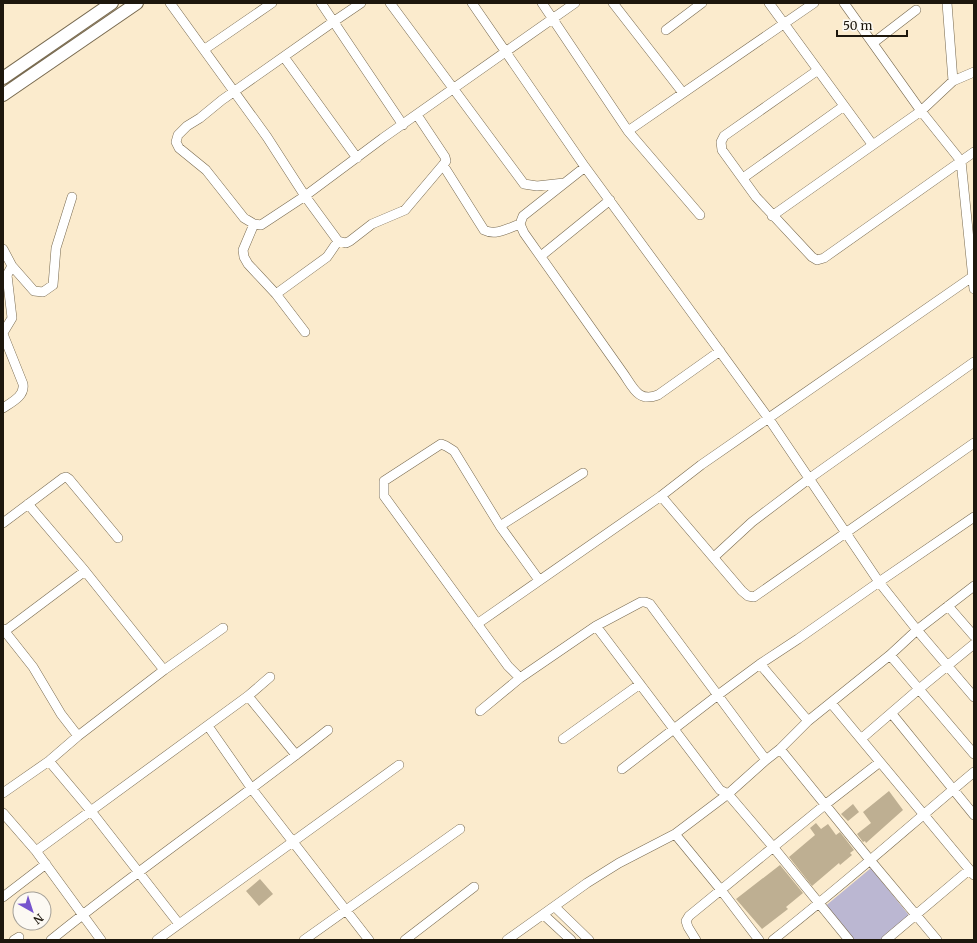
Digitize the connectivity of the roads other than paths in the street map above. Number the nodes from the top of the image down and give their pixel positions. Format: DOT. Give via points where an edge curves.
graph roads {
  1 [pos="112,3"];
  2 [pos="137,3"];
  3 [pos="170,3"];
  4 [pos="272,3"];
  5 [pos="321,3"];
  6 [pos="361,3"];
  7 [pos="390,3"];
  8 [pos="472,3"];
  9 [pos="542,3"];
  10 [pos="575,3"];
  11 [pos="612,3"];
  12 [pos="702,3"];
  13 [pos="770,3"];
  14 [pos="814,3"];
  15 [pos="844,3"];
  16 [pos="947,3"];
  17 [pos="916,10"];
  18 [pos="553,19"];
  19 [pos="333,22"];
  20 [pos="784,24"];
  21 [pos="666,30"];
  22 [pos="873,43"];
  23 [pos="205,49"];
  24 [pos="506,51"];
  25 [pos="284,57"];
  26 [pos="818,70"];
  27 [pos="974,72"];
  28 [pos="3,78"];
  29 [pos="953,81"];
  30 [pos="454,88"];
  31 [pos="234,92"];
  32 [pos="683,93"];
  33 [pos="3,95"];
  34 [pos="844,106"];
  35 [pos="921,111"];
  36 [pos="418,115"];
  37 [pos="403,125"];
  38 [pos="628,131"];
  39 [pos="872,144"];
  40 [pos="974,152"];
  41 [pos="357,158"];
  42 [pos="961,161"];
  43 [pos="443,165"];
  44 [pos="585,167"];
  45 [pos="743,178"];
  46 [pos="564,183"];
  47 [pos="305,196"];
  48 [pos="72,198"];
  49 [pos="610,200"];
  50 [pos="700,215"];
  51 [pos="772,216"];
  52 [pos="254,224"];
  53 [pos="520,224"];
  54 [pos="338,241"];
  55 [pos="3,249"];
  56 [pos="541,256"];
  57 [pos="12,266"];
  58 [pos="972,277"];
  59 [pos="974,289"];
  60 [pos="276,294"];
  61 [pos="305,332"];
  62 [pos="3,334"];
  63 [pos="720,351"];
  64 [pos="974,362"];
  65 [pos="3,408"];
  66 [pos="769,419"];
  67 [pos="974,443"];
  68 [pos="583,473"];
  69 [pos="810,478"];
  70 [pos="661,496"];
  71 [pos="28,504"];
  72 [pos="974,518"];
  73 [pos="3,523"];
  74 [pos="500,526"];
  75 [pos="846,531"];
  76 [pos="118,538"];
  77 [pos="714,557"];
  78 [pos="85,571"];
  79 [pos="539,580"];
  80 [pos="879,582"];
  81 [pos="974,586"];
  82 [pos="948,606"];
  83 [pos="477,624"];
  84 [pos="596,626"];
  85 [pos="223,628"];
  86 [pos="4,630"];
  87 [pos="917,630"];
  88 [pos="974,636"];
  89 [pos="974,644"];
  90 [pos="890,655"];
  91 [pos="760,664"];
  92 [pos="947,666"];
  93 [pos="164,670"];
  94 [pos="270,677"];
  95 [pos="520,678"];
  96 [pos="640,684"];
  97 [pos="919,689"];
  98 [pos="718,694"];
  99 [pos="248,696"];
  100 [pos="974,697"];
  101 [pos="831,703"];
  102 [pos="480,711"];
  103 [pos="892,714"];
  104 [pos="808,721"];
  105 [pos="208,726"];
  106 [pos="673,729"];
  107 [pos="328,730"];
  108 [pos="78,736"];
  109 [pos="563,739"];
  110 [pos="861,739"];
  111 [pos="780,749"];
  112 [pos="974,754"];
  113 [pos="296,756"];
  114 [pos="766,760"];
  115 [pos="49,761"];
  116 [pos="880,762"];
  117 [pos="399,765"];
  118 [pos="622,769"];
  119 [pos="974,772"];
  120 [pos="252,789"];
  121 [pos="953,790"];
  122 [pos="3,793"];
  123 [pos="728,794"];
  124 [pos="826,804"];
  125 [pos="91,811"];
  126 [pos="3,813"];
  127 [pos="922,815"];
  128 [pos="974,815"];
  129 [pos="460,829"];
  130 [pos="675,834"];
  131 [pos="292,841"];
  132 [pos="774,848"];
  133 [pos="36,851"];
  134 [pos="870,860"];
  135 [pos="46,864"];
  136 [pos="140,872"];
  137 [pos="972,872"];
  138 [pos="474,887"];
  139 [pos="720,890"];
  140 [pos="3,896"];
  141 [pos="819,904"];
  142 [pos="555,907"];
  143 [pos="346,909"];
  144 [pos="82,914"];
  145 [pos="544,915"];
  146 [pos="916,915"];
  147 [pos="179,924"];
  148 [pos="51,940"];
  149 [pos="101,940"];
  150 [pos="157,940"];
  151 [pos="304,940"];
  152 [pos="369,940"];
  153 [pos="405,940"];
  154 [pos="507,940"];
  155 [pos="571,940"];
  156 [pos="589,940"];
  157 [pos="696,940"];
  158 [pos="759,940"];
  159 [pos="774,940"];
  160 [pos="849,940"];
  161 [pos="886,940"];
  162 [pos="938,940"];
  1 -- 28 [label="main road"];
  2 -- 33 [label="main road"];
  3 -- 23 [label="street"];
  4 -- 23 [label="street"];
  5 -- 19 [label="street"];
  6 -- 19 [label="street"];
  7 -- 30 [label="street"];
  8 -- 24 [label="street"];
  9 -- 18 [label="street"];
  10 -- 18 [label="street"];
  11 -- 32 [label="street"];
  12 -- 21 [label="street"];
  13 -- 20 [label="street"];
  14 -- 20 [label="street"];
  15 -- 22 [label="street"];
  16 -- 29 [label="street"];
  17 -- 22 [label="street"];
  18 -- 24 [label="street"];
  18 -- 38 [label="street"];
  19 -- 25 [label="street"];
  19 -- 37 [label="street"];
  20 -- 26 [label="street"];
  20 -- 32 [label="street"];
  22 -- 35 [label="street"];
  23 -- 31 [label="street"];
  24 -- 30 [label="street"];
  24 -- 44 [label="street"];
  25 -- 31 [label="street"];
  25 -- 41 [label="street"];
  26 -- 34 [label="street"];
  26 -- 45 [label="street" via="724,136 721,142 722,150"];
  27 -- 29 [label="street"];
  29 -- 35 [label="street"];
  30 -- 36 [label="street"];
  30 -- 46 [label="street" via="524,184 537,186"];
  31 -- 47 [label="street" via="268,137"];
  31 -- 52 [label="street" via="187,126 178,135 176,142 179,148 206,170 244,218"];
  32 -- 38 [label="street"];
  34 -- 39 [label="street"];
  34 -- 45 [label="street"];
  35 -- 39 [label="street"];
  35 -- 42 [label="street"];
  36 -- 37 [label="street"];
  36 -- 43 [label="street" via="445,157"];
  37 -- 41 [label="street"];
  38 -- 50 [label="street"];
  39 -- 51 [label="street"];
  40 -- 42 [label="street"];
  41 -- 47 [label="street"];
  42 -- 51 [label="street" via="824,258 817,260"];
  42 -- 58 [label="street"];
  43 -- 53 [label="street" via="484,230 497,232"];
  43 -- 54 [label="street" via="404,210 372,224 350,242"];
  44 -- 46 [label="street"];
  44 -- 49 [label="street"];
  45 -- 51 [label="street"];
  46 -- 53 [label="street" via="523,216"];
  47 -- 52 [label="street" via="261,225"];
  47 -- 54 [label="street"];
  48 -- 57 [label="street" via="56,248 53,285 44,292 34,291"];
  49 -- 56 [label="street"];
  49 -- 63 [label="street"];
  52 -- 60 [label="street" via="243,250 244,257"];
  53 -- 56 [label="street"];
  54 -- 60 [label="street" via="327,257"];
  55 -- 57 [label="street"];
  56 -- 63 [label="street" via="623,373 644,398 658,395"];
  57 -- 62 [label="street" via="7,275 12,318"];
  58 -- 59 [label="street"];
  58 -- 66 [label="street"];
  60 -- 61 [label="street"];
  62 -- 65 [label="street" via="24,390"];
  63 -- 66 [label="street"];
  64 -- 69 [label="street"];
  66 -- 69 [label="street"];
  66 -- 70 [label="street"];
  67 -- 75 [label="street"];
  68 -- 74 [label="street"];
  69 -- 75 [label="street"];
  69 -- 77 [label="street" via="752,522"];
  70 -- 77 [label="street"];
  70 -- 79 [label="street"];
  71 -- 73 [label="street"];
  71 -- 76 [label="street" via="66,477"];
  71 -- 78 [label="street"];
  72 -- 80 [label="street"];
  74 -- 79 [label="street"];
  74 -- 83 [label="street" via="454,451 441,444 384,481 384,496"];
  75 -- 77 [label="street" via="754,596 748,596"];
  75 -- 80 [label="street"];
  78 -- 86 [label="street"];
  78 -- 93 [label="street"];
  79 -- 83 [label="street"];
  80 -- 87 [label="street"];
  80 -- 91 [label="street"];
  81 -- 82 [label="street"];
  82 -- 87 [label="street"];
  82 -- 88 [label="street"];
  83 -- 95 [label="street"];
  84 -- 95 [label="street"];
  84 -- 96 [label="street"];
  84 -- 98 [label="street" via="641,602 650,604"];
  85 -- 93 [label="street"];
  86 -- 108 [label="street"];
  87 -- 90 [label="street"];
  87 -- 92 [label="street"];
  89 -- 92 [label="street"];
  90 -- 97 [label="street"];
  90 -- 101 [label="street"];
  91 -- 98 [label="street"];
  91 -- 104 [label="street"];
  92 -- 97 [label="street"];
  92 -- 100 [label="street"];
  93 -- 108 [label="street"];
  94 -- 99 [label="street"];
  95 -- 102 [label="street"];
  96 -- 106 [label="street"];
  96 -- 109 [label="street"];
  97 -- 103 [label="street"];
  97 -- 112 [label="street"];
  98 -- 106 [label="street"];
  98 -- 114 [label="street"];
  99 -- 105 [label="street"];
  99 -- 113 [label="street"];
  101 -- 104 [label="street"];
  101 -- 110 [label="street"];
  103 -- 110 [label="street"];
  103 -- 121 [label="street"];
  104 -- 111 [label="street"];
  105 -- 120 [label="street"];
  105 -- 125 [label="street"];
  106 -- 118 [label="street"];
  106 -- 123 [label="street" via="720,790"];
  107 -- 113 [label="street"];
  108 -- 115 [label="street"];
  110 -- 116 [label="street"];
  111 -- 114 [label="street"];
  111 -- 124 [label="street"];
  113 -- 120 [label="street"];
  114 -- 123 [label="street"];
  115 -- 122 [label="street"];
  115 -- 125 [label="street"];
  116 -- 124 [label="street"];
  116 -- 127 [label="street"];
  117 -- 131 [label="street"];
  119 -- 121 [label="street"];
  120 -- 131 [label="street"];
  120 -- 136 [label="street"];
  121 -- 127 [label="street"];
  121 -- 128 [label="street"];
  123 -- 130 [label="street"];
  123 -- 132 [label="street"];
  124 -- 132 [label="street"];
  124 -- 134 [label="street"];
  125 -- 133 [label="street"];
  125 -- 136 [label="street"];
  126 -- 133 [label="street"];
  127 -- 134 [label="street"];
  127 -- 137 [label="street"];
  129 -- 143 [label="street"];
  130 -- 139 [label="street"];
  130 -- 142 [label="street" via="619,863"];
  131 -- 143 [label="street"];
  131 -- 147 [label="street"];
  132 -- 139 [label="street"];
  132 -- 141 [label="street"];
  133 -- 135 [label="street"];
  134 -- 141 [label="street"];
  134 -- 146 [label="street"];
  135 -- 140 [label="street"];
  135 -- 144 [label="street"];
  136 -- 144 [label="street"];
  136 -- 147 [label="street"];
  137 -- 146 [label="street"];
  138 -- 153 [label="street"];
  139 -- 157 [label="street" via="686,921"];
  139 -- 158 [label="street"];
  141 -- 159 [label="street"];
  141 -- 160 [label="street"];
  142 -- 145 [label="street"];
  142 -- 156 [label="street"];
  143 -- 151 [label="street"];
  143 -- 152 [label="street"];
  144 -- 148 [label="street"];
  144 -- 149 [label="street"];
  145 -- 154 [label="street"];
  145 -- 155 [label="street"];
  146 -- 161 [label="street"];
  146 -- 162 [label="street"];
  147 -- 150 [label="street"];
}
